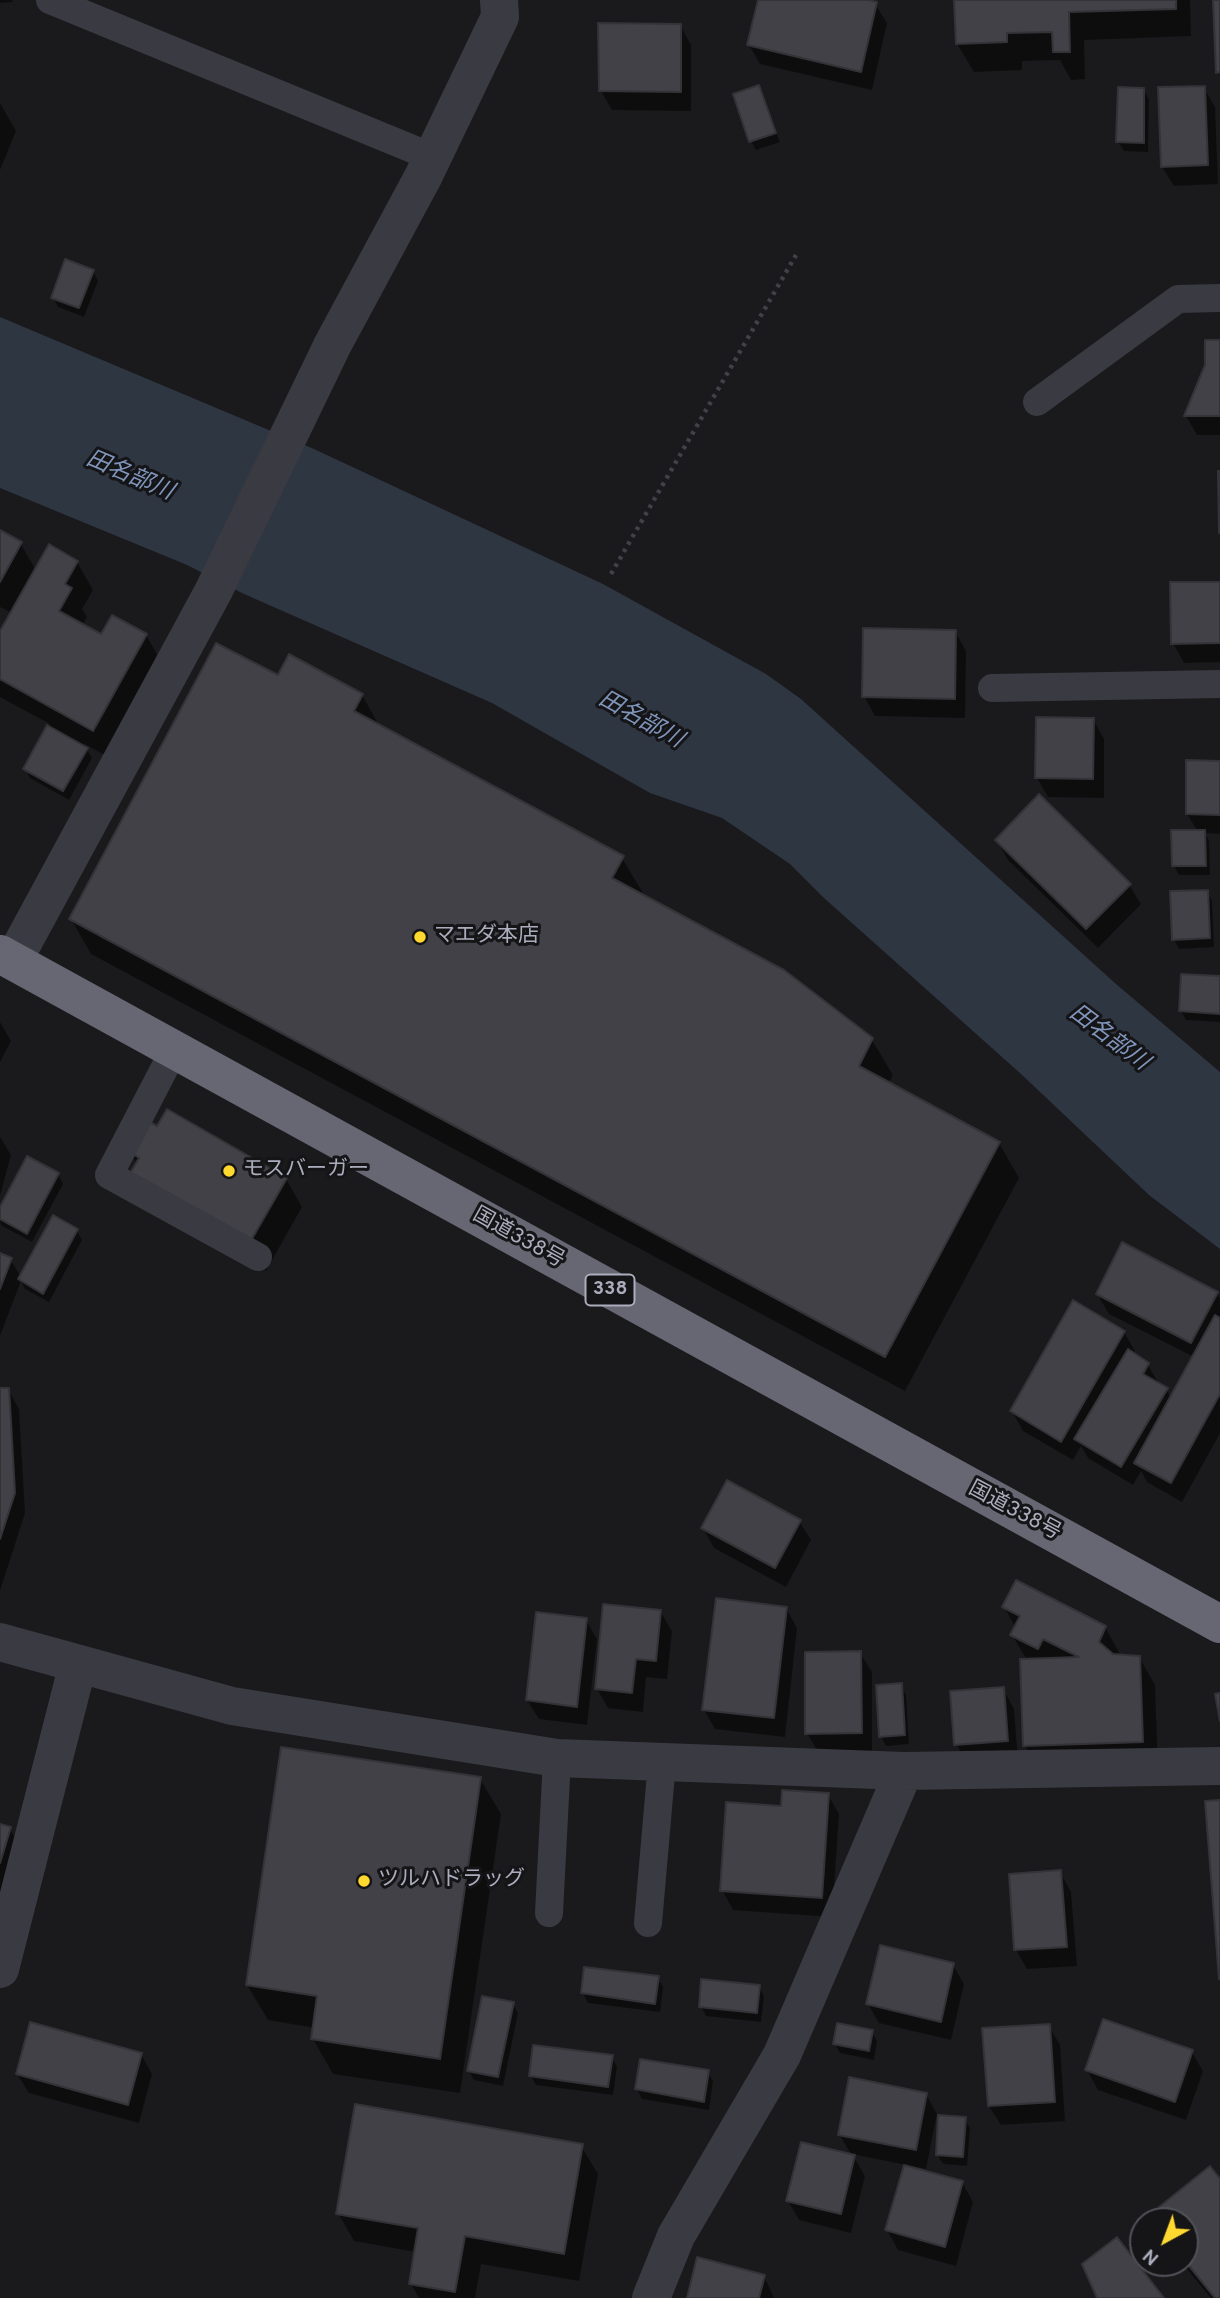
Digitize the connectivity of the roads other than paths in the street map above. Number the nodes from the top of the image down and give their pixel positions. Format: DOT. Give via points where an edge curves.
graph roads {
  1 [pos="50,0"];
  2 [pos="499,0"];
  3 [pos="432,157"];
  4 [pos="1220,298"];
  5 [pos="1037,402"];
  6 [pos="1220,684"];
  7 [pos="992,688"];
  8 [pos="7,957"];
  9 [pos="174,1050"];
  10 [pos="258,1256"];
  11 [pos="1220,1624"];
  12 [pos="0,1642"];
  13 [pos="78,1664"];
  14 [pos="557,1758"];
  15 [pos="662,1762"];
  16 [pos="1220,1766"];
  17 [pos="904,1772"];
  18 [pos="549,1913"];
  19 [pos="648,1923"];
  20 [pos="0,1969"];
  21 [pos="651,2298"];
  1 -- 3 [label="lane"];
  2 -- 3 [label="street" via="500,17"];
  3 -- 8 [label="street" via="333,344 213,592"];
  4 -- 5 [label="lane" via="1178,299"];
  6 -- 7 [label="lane"];
  8 -- 9 [label="highway, 国道338号 / 338"];
  9 -- 10 [label="lane" via="109,1175"];
  9 -- 11 [label="highway, 国道338号 / 338"];
  12 -- 13 [label="street"];
  13 -- 14 [label="street" via="232,1706"];
  13 -- 20 [label="street"];
  14 -- 15 [label="street"];
  14 -- 18 [label="lane"];
  15 -- 17 [label="street"];
  15 -- 19 [label="lane"];
  16 -- 17 [label="street"];
  17 -- 21 [label="street" via="782,2055 676,2236"];
}
